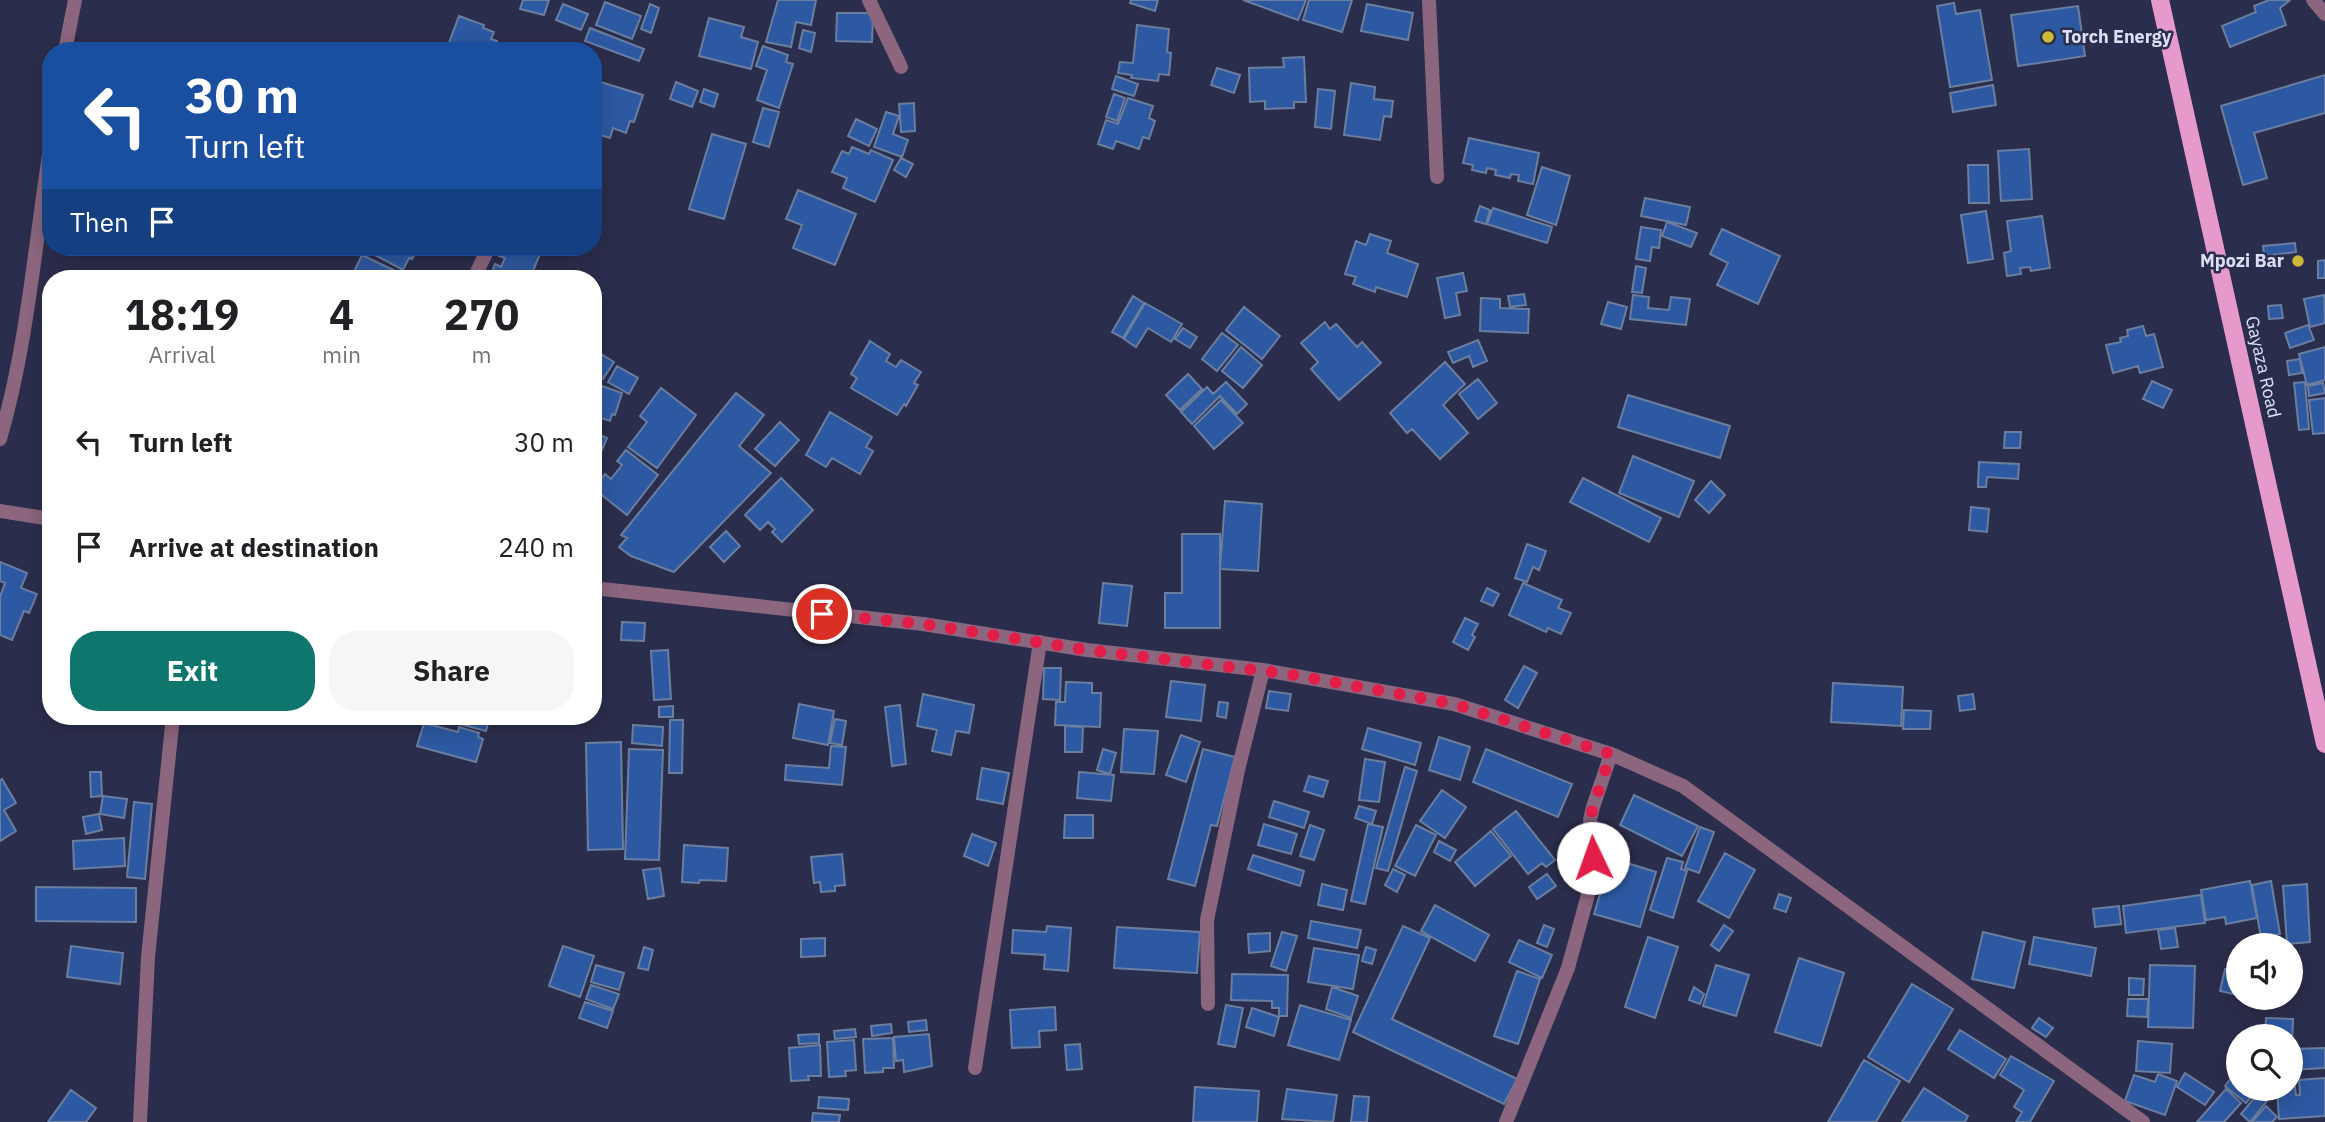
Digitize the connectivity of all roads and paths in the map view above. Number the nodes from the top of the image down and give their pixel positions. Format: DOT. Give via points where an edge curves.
graph roads {
  1 [pos="75,0"];
  2 [pos="869,0"];
  3 [pos="1429,0"];
  4 [pos="2160,0"];
  5 [pos="2313,0"];
  6 [pos="2325,14"];
  7 [pos="67,42"];
  8 [pos="901,67"];
  9 [pos="1437,177"];
  10 [pos="42,207"];
  11 [pos="0,439"];
  12 [pos="0,511"];
  13 [pos="42,518"];
  14 [pos="602,590"];
  15 [pos="1040,642"];
  16 [pos="1263,670"];
  17 [pos="172,725"];
  18 [pos="2325,744"];
  19 [pos="1611,754"];
  20 [pos="1208,1004"];
  21 [pos="975,1068"];
  22 [pos="140,1122"];
  23 [pos="1506,1122"];
  24 [pos="2143,1122"];
  1 -- 7 [label="street"];
  2 -- 8 [label="street"];
  3 -- 9 [label="street"];
  4 -- 18 [label="main road, Gayaza Road"];
  5 -- 6 [label="street"];
  10 -- 11 [label="street" via="13,388"];
  12 -- 13 [label="street"];
  14 -- 15 [label="street" via="923,624"];
  15 -- 16 [label="street"];
  15 -- 21 [label="street"];
  16 -- 19 [label="street" via="1454,704"];
  16 -- 20 [label="street" via="1207,920"];
  17 -- 22 [label="street" via="148,957"];
  19 -- 23 [label="street" via="1590,820 1592,880 1568,968"];
  19 -- 24 [label="street" via="1683,786"];
}
